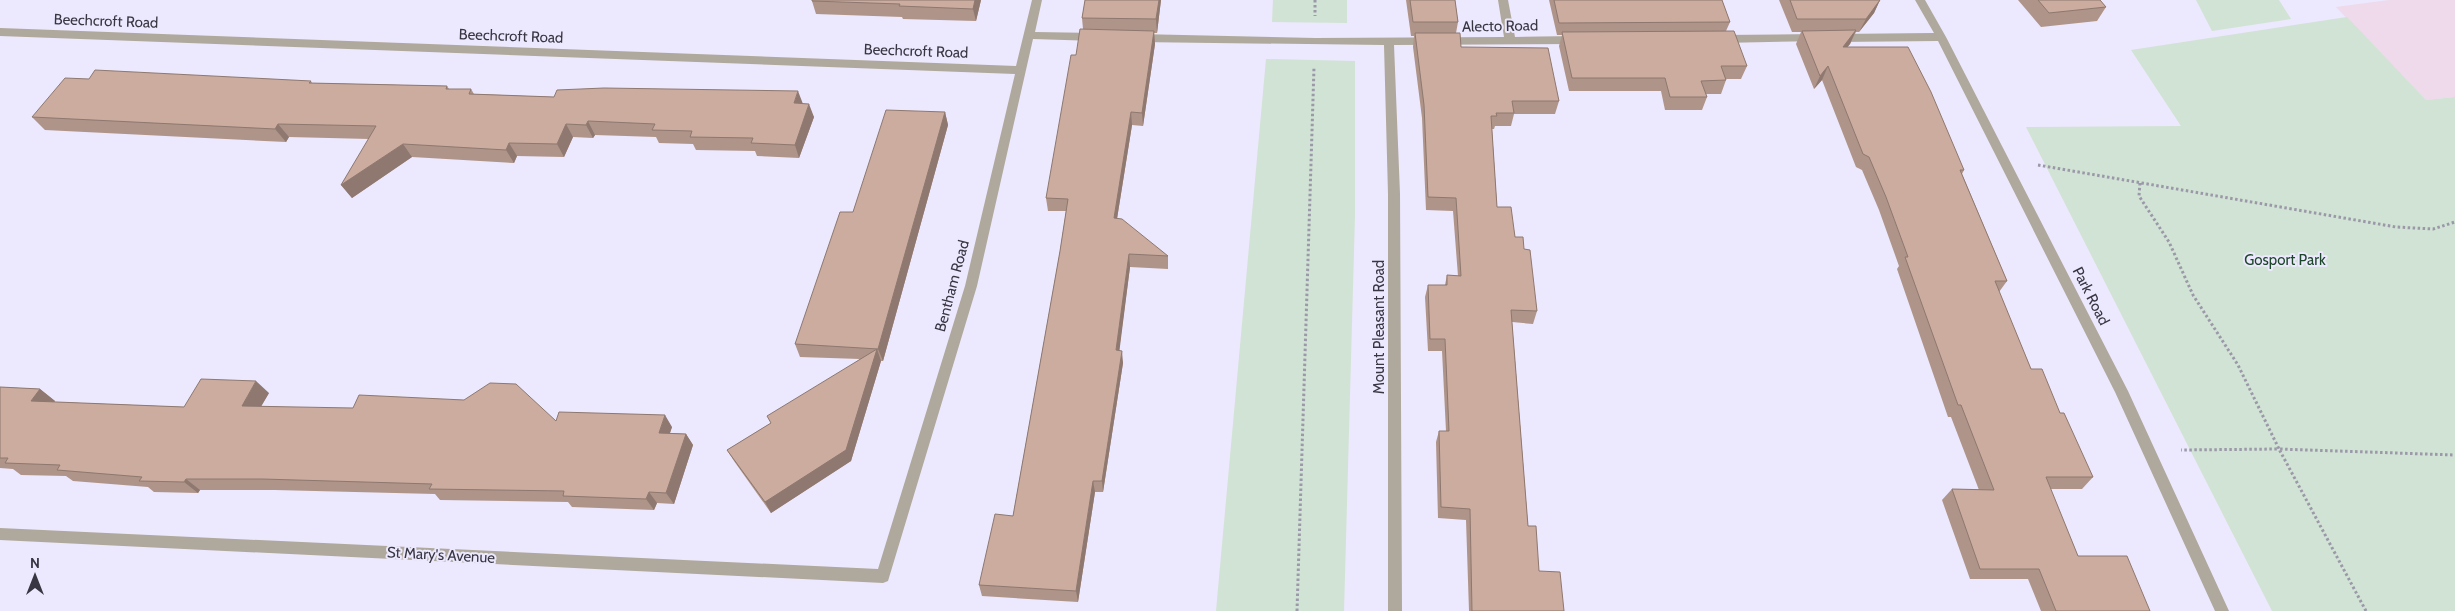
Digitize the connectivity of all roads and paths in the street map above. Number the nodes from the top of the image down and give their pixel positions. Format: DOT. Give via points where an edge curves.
graph roads {
  1 [pos="1037,0"];
  2 [pos="1315,0"];
  3 [pos="1503,0"];
  4 [pos="1920,0"];
  5 [pos="0,32"];
  6 [pos="1028,35"];
  7 [pos="1107,37"];
  8 [pos="1941,37"];
  9 [pos="1127,38"];
  10 [pos="1714,39"];
  11 [pos="1510,40"];
  12 [pos="1587,40"];
  13 [pos="1315,42"];
  14 [pos="1389,42"];
  15 [pos="1021,70"];
  16 [pos="2003,158"];
  17 [pos="2140,183"];
  18 [pos="2455,222"];
  19 [pos="2280,449"];
  20 [pos="2148,450"];
  21 [pos="2455,455"];
  22 [pos="0,534"];
  23 [pos="883,576"];
  24 [pos="1297,611"];
  25 [pos="1394,611"];
  26 [pos="2222,611"];
  27 [pos="2366,611"];
  1 -- 6 [label="street, Bentham Road"];
  2 -- 13 [label="path"];
  3 -- 11 [label="street"];
  4 -- 8 [label="street, Park Road"];
  5 -- 15 [label="street, Beechcroft Road"];
  6 -- 7 [label="street"];
  6 -- 15 [label="street, Bentham Road"];
  8 -- 10 [label="street"];
  8 -- 16 [label="street, Park Road"];
  9 -- 13 [label="street, Alecto Road"];
  11 -- 12 [label="street, Alecto Road"];
  11 -- 14 [label="street, Alecto Road"];
  13 -- 14 [label="street, Alecto Road"];
  13 -- 24 [label="path"];
  14 -- 25 [label="street, Mount Pleasant Road" via="1394,194"];
  15 -- 23 [label="street, Bentham Road" via="971,286"];
  16 -- 17 [label="path"];
  16 -- 20 [label="street, Park Road"];
  17 -- 18 [label="path" via="2396,227 2433,229"];
  17 -- 19 [label="path" via="2139,196 2168,242 2193,295 2238,366"];
  19 -- 20 [label="path"];
  19 -- 21 [label="path"];
  19 -- 27 [label="path"];
  20 -- 26 [label="street, Park Road"];
  22 -- 23 [label="street, St Mary's Avenue"];
}
